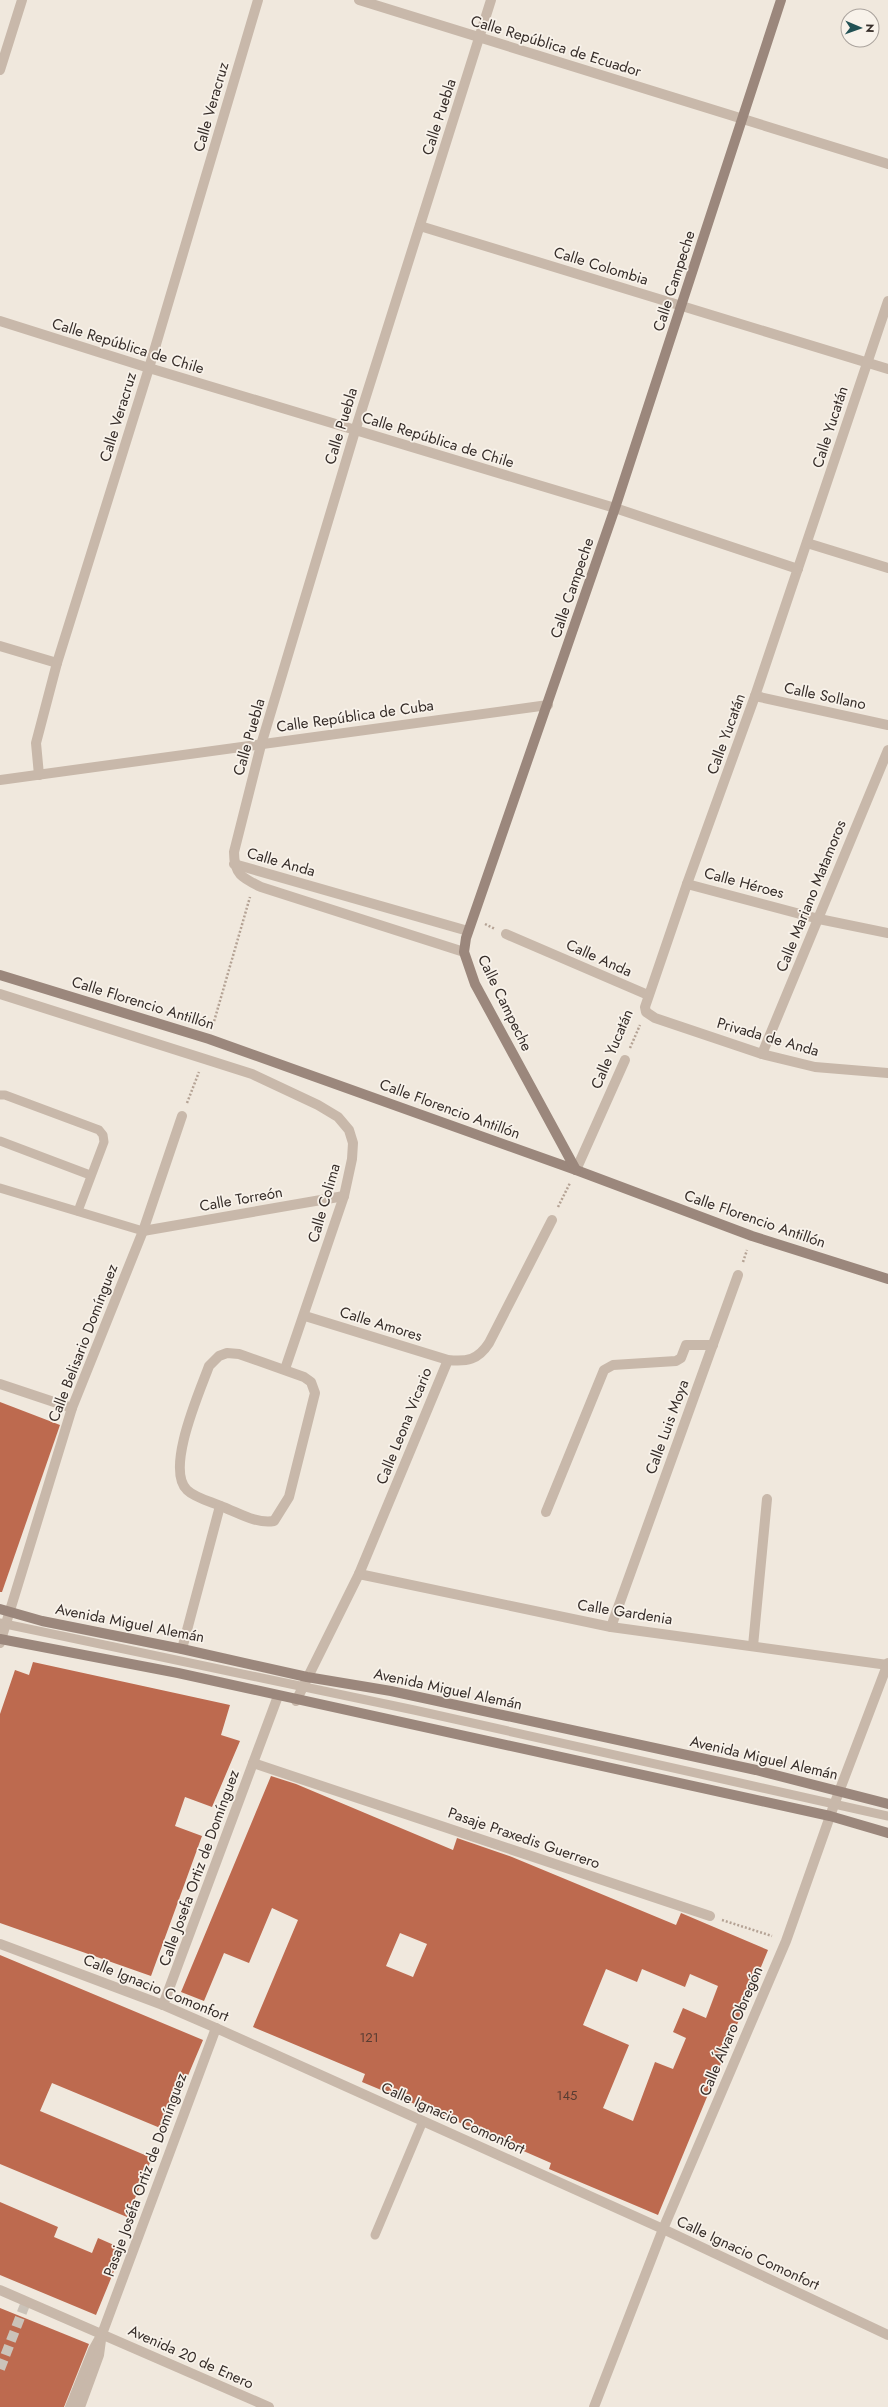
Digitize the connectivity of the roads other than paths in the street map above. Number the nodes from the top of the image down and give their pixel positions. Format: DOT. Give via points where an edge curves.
graph roads {
  1 [pos="22,0"];
  2 [pos="258,0"];
  3 [pos="359,0"];
  4 [pos="491,0"];
  5 [pos="781,0"];
  6 [pos="479,38"];
  7 [pos="0,70"];
  8 [pos="743,118"];
  9 [pos="888,164"];
  10 [pos="420,226"];
  11 [pos="888,301"];
  12 [pos="682,307"];
  13 [pos="0,321"];
  14 [pos="867,362"];
  15 [pos="149,368"];
  16 [pos="888,369"];
  17 [pos="355,431"];
  18 [pos="615,508"];
  19 [pos="807,543"];
  20 [pos="888,568"];
  21 [pos="798,569"];
  22 [pos="0,646"];
  23 [pos="57,663"];
  24 [pos="755,696"];
  25 [pos="548,705"];
  26 [pos="888,725"];
  27 [pos="262,745"];
  28 [pos="888,750"];
  29 [pos="39,775"];
  30 [pos="0,780"];
  31 [pos="234,864"];
  32 [pos="687,884"];
  33 [pos="819,919"];
  34 [pos="468,930"];
  35 [pos="888,933"];
  36 [pos="506,934"];
  37 [pos="464,952"];
  38 [pos="0,974"];
  39 [pos="0,994"];
  40 [pos="648,995"];
  41 [pos="646,1012"];
  42 [pos="762,1054"];
  43 [pos="625,1060"];
  44 [pos="888,1073"];
  45 [pos="0,1096"];
  46 [pos="182,1116"];
  47 [pos="0,1141"];
  48 [pos="576,1170"];
  49 [pos="90,1175"];
  50 [pos="0,1188"];
  51 [pos="344,1196"];
  52 [pos="78,1211"];
  53 [pos="552,1220"];
  54 [pos="143,1231"];
  55 [pos="738,1275"];
  56 [pos="888,1279"];
  57 [pos="305,1316"];
  58 [pos="713,1345"];
  59 [pos="448,1360"];
  60 [pos="285,1369"];
  61 [pos="0,1384"];
  62 [pos="72,1408"];
  63 [pos="767,1499"];
  64 [pos="220,1506"];
  65 [pos="546,1512"];
  66 [pos="359,1574"];
  67 [pos="4,1611"];
  68 [pos="2,1624"];
  69 [pos="611,1627"];
  70 [pos="0,1640"];
  71 [pos="753,1646"];
  72 [pos="182,1649"];
  73 [pos="888,1664"];
  74 [pos="307,1677"];
  75 [pos="302,1688"];
  76 [pos="278,1696"];
  77 [pos="296,1701"];
  78 [pos="254,1763"];
  79 [pos="840,1790"];
  80 [pos="888,1804"];
  81 [pos="834,1805"];
  82 [pos="830,1816"];
  83 [pos="888,1816"];
  84 [pos="888,1833"];
  85 [pos="710,1916"];
  86 [pos="0,1944"];
  87 [pos="163,2005"];
  88 [pos="216,2028"];
  89 [pos="423,2121"];
  90 [pos="663,2230"];
  91 [pos="375,2235"];
  92 [pos="0,2290"];
  93 [pos="102,2334"];
  94 [pos="888,2335"];
  95 [pos="70,2407"];
  96 [pos="80,2407"];
  97 [pos="269,2407"];
  98 [pos="594,2407"];
  1 -- 7 [label="street"];
  2 -- 15 [label="street, Calle Veracruz"];
  3 -- 6 [label="street, Calle República de Ecuador"];
  4 -- 6 [label="street, Calle Puebla"];
  5 -- 8 [label="street, Calle Campeche"];
  6 -- 8 [label="street, Calle República de Ecuador"];
  6 -- 10 [label="street, Calle Puebla"];
  8 -- 9 [label="street, Calle República de Ecuador"];
  8 -- 12 [label="street, Calle Campeche"];
  10 -- 12 [label="street, Calle Colombia"];
  10 -- 17 [label="street, Calle Puebla"];
  11 -- 14 [label="street, Calle Yucatán"];
  12 -- 14 [label="street, Calle Colombia"];
  12 -- 18 [label="street, Calle Campeche"];
  13 -- 15 [label="street, Calle República de Chile"];
  14 -- 16 [label="street, Calle Colombia"];
  14 -- 19 [label="street, Calle Yucatán"];
  15 -- 17 [label="street, Calle República de Chile"];
  15 -- 23 [label="street, Calle Veracruz"];
  17 -- 18 [label="street, Calle República de Chile"];
  17 -- 27 [label="street, Calle Puebla"];
  18 -- 21 [label="street, Calle República de Chile"];
  18 -- 25 [label="street, Calle Campeche"];
  19 -- 20 [label="street"];
  19 -- 21 [label="street, Calle Yucatán"];
  21 -- 24 [label="street, Calle Yucatán"];
  22 -- 23 [label="street"];
  23 -- 29 [label="street, Calle Veracruz" via="36,743"];
  24 -- 26 [label="street, Calle Sollano"];
  24 -- 32 [label="street, Calle Yucatán"];
  25 -- 27 [label="street, Calle República de Cuba"];
  25 -- 34 [label="street, Calle Campeche"];
  27 -- 29 [label="street, Calle República de Cuba"];
  27 -- 31 [label="street, Calle Puebla" via="234,852"];
  28 -- 33 [label="street, Calle Mariano Matamoros"];
  29 -- 30 [label="street, Calle República de Cuba"];
  31 -- 34 [label="street, Calle Anda"];
  31 -- 37 [label="street, Calle Anda" via="243,878 254,884"];
  32 -- 33 [label="street, Calle Héroes"];
  32 -- 40 [label="street, Calle Yucatán"];
  33 -- 35 [label="street, Calle Héroes"];
  33 -- 42 [label="street, Calle Mariano Matamoros"];
  34 -- 37 [label="street, Calle Campeche"];
  36 -- 40 [label="street, Calle Anda"];
  37 -- 48 [label="street, Calle Campeche" via="475,984"];
  38 -- 48 [label="street, Calle Florencio Antillón" via="209,1039"];
  39 -- 51 [label="street, Calle Colima" via="204,1057 287,1089 338,1117 349,1130 353,1143"];
  40 -- 41 [label="street, Calle Yucatán"];
  41 -- 42 [label="street, Privada de Anda" via="655,1018"];
  42 -- 44 [label="street, Privada de Anda" via="815,1067"];
  43 -- 48 [label="street, Calle Yucatán"];
  45 -- 49 [label="lane" via="5,1095 99,1130 104,1142"];
  46 -- 54 [label="street, Calle Belisario Domínguez"];
  47 -- 49 [label="lane"];
  48 -- 56 [label="street, Calle Florencio Antillón" via="752,1236"];
  49 -- 52 [label="lane"];
  50 -- 52 [label="lane"];
  51 -- 54 [label="street, Calle Torreón"];
  51 -- 57 [label="street, Calle Colima"];
  52 -- 54 [label="lane"];
  53 -- 59 [label="street, Calle Leona Vicario" via="482,1353 475,1359"];
  54 -- 62 [label="street, Calle Belisario Domínguez"];
  55 -- 58 [label="street, Calle Luis Moya"];
  57 -- 59 [label="street, Calle Amores"];
  57 -- 60 [label="street, Calle Colima"];
  58 -- 65 [label="street" via="686,1345 681,1358 676,1361 613,1365 604,1370"];
  58 -- 69 [label="street, Calle Luis Moya"];
  59 -- 66 [label="street, Calle Leona Vicario"];
  60 -- 64 [label="street" via="311,1382 315,1393 284,1509 274,1521 259,1522"];
  60 -- 64 [label="street" via="239,1354 227,1353 219,1356 209,1366 180,1451 179,1471 186,1490"];
  61 -- 62 [label="street"];
  62 -- 67 [label="street, Calle Belisario Domínguez"];
  63 -- 71 [label="street"];
  64 -- 72 [label="street"];
  66 -- 69 [label="street, Calle Gardenia"];
  66 -- 74 [label="street, Calle Leona Vicario"];
  67 -- 68 [label="street, Calle Belisario Domínguez"];
  67 -- 72 [label="street, Avenida Miguel Alemán"];
  68 -- 70 [label="street, Calle Belisario Domínguez"];
  68 -- 75 [label="lane" via="156,1654"];
  69 -- 71 [label="street, Calle Gardenia"];
  70 -- 76 [label="street"];
  71 -- 73 [label="street, Calle Gardenia"];
  72 -- 74 [label="street, Avenida Miguel Alemán"];
  73 -- 79 [label="street, Calle Álvaro Obregón"];
  74 -- 75 [label="street, Calle Leona Vicario"];
  74 -- 79 [label="street, Avenida Miguel Alemán" via="391,1691"];
  75 -- 77 [label="street, Calle Leona Vicario"];
  75 -- 81 [label="lane" via="414,1710"];
  76 -- 77 [label="street"];
  76 -- 78 [label="street, Calle Josefa Ortiz de Domínguez"];
  77 -- 82 [label="street"];
  78 -- 85 [label="street, Pasaje Praxedis Guerrero"];
  78 -- 87 [label="street, Calle Josefa Ortiz de Domínguez"];
  79 -- 80 [label="street, Avenida Miguel Alemán"];
  79 -- 81 [label="street, Calle Álvaro Obregón"];
  81 -- 82 [label="street, Calle Álvaro Obregón"];
  81 -- 83 [label="lane"];
  82 -- 84 [label="street"];
  82 -- 90 [label="street, Calle Álvaro Obregón" via="786,1941"];
  86 -- 87 [label="street, Calle Ignacio Comonfort"];
  87 -- 88 [label="street, Calle Ignacio Comonfort"];
  88 -- 89 [label="street, Calle Ignacio Comonfort"];
  88 -- 93 [label="street, Pasaje Joséfa Ortiz de Domínguez"];
  89 -- 90 [label="street, Calle Ignacio Comonfort"];
  89 -- 91 [label="lane"];
  90 -- 94 [label="street, Calle Ignacio Comonfort"];
  90 -- 98 [label="street, Calle Álvaro Obregón"];
  92 -- 93 [label="street, Avenida 20 de Enero"];
  93 -- 95 [label="street"];
  93 -- 96 [label="street" via="99,2355"];
  93 -- 97 [label="street, Avenida 20 de Enero"];
}
